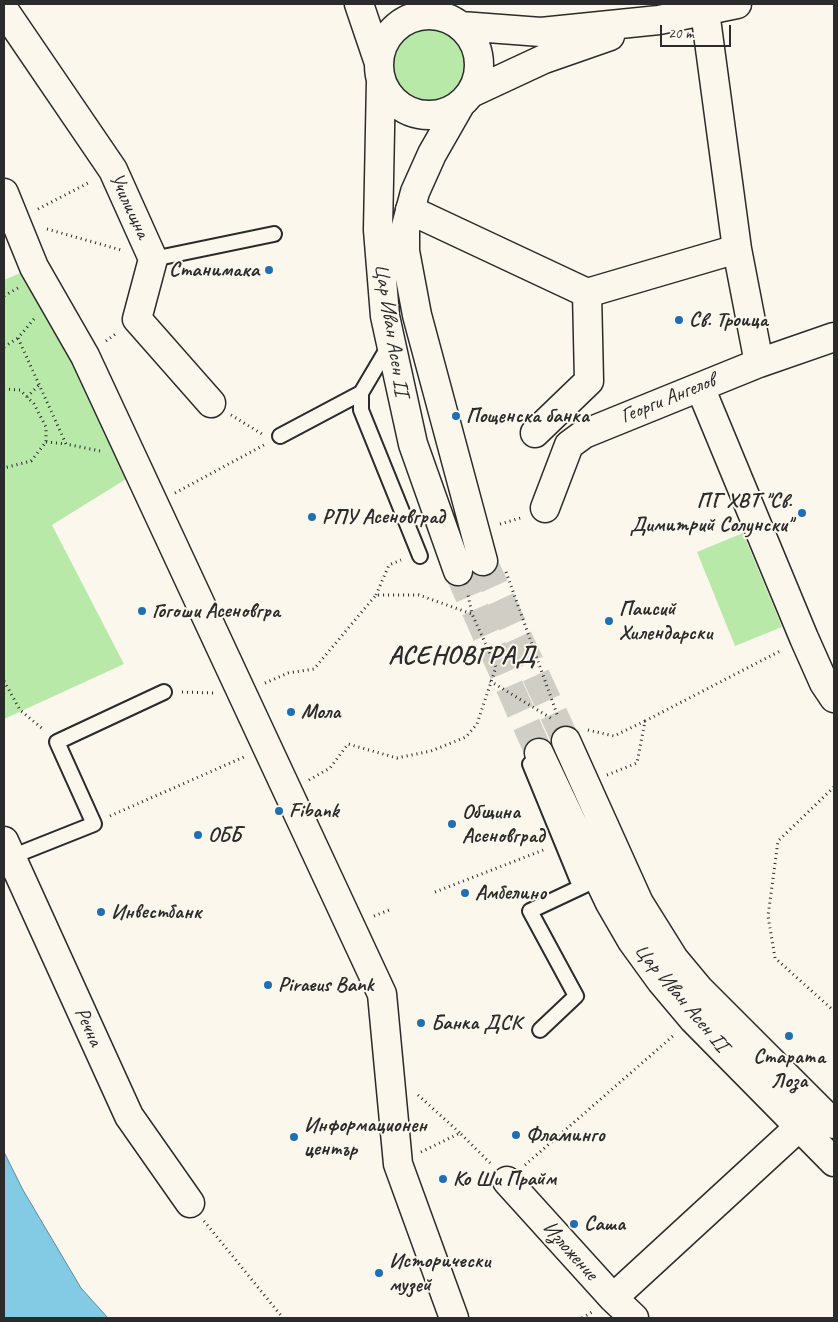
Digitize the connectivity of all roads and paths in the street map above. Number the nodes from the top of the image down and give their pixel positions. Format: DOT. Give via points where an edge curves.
graph roads {
  1 [pos="359,4"];
  2 [pos="737,4"];
  3 [pos="705,7"];
  4 [pos="4,10"];
  5 [pos="446,16"];
  6 [pos="659,20"];
  7 [pos="380,71"];
  8 [pos="465,99"];
  9 [pos="113,170"];
  10 [pos="4,193"];
  11 [pos="410,210"];
  12 [pos="15,220"];
  13 [pos="274,234"];
  14 [pos="736,249"];
  15 [pos="153,259"];
  16 [pos="587,293"];
  17 [pos="52,297"];
  18 [pos="137,319"];
  19 [pos="834,337"];
  20 [pos="18,338"];
  21 [pos="390,343"];
  22 [pos="4,347"];
  23 [pos="85,356"];
  24 [pos="760,363"];
  25 [pos="39,385"];
  26 [pos="700,387"];
  27 [pos="4,389"];
  28 [pos="361,393"];
  29 [pos="27,397"];
  30 [pos="211,403"];
  31 [pos="535,433"];
  32 [pos="276,438"];
  33 [pos="46,442"];
  34 [pos="66,444"];
  35 [pos="133,458"];
  36 [pos="4,468"];
  37 [pos="154,504"];
  38 [pos="536,512"];
  39 [pos="501,532"];
  40 [pos="420,556"];
  41 [pos="398,562"];
  42 [pos="493,563"];
  43 [pos="463,583"];
  44 [pos="376,595"];
  45 [pos="472,614"];
  46 [pos="804,638"];
  47 [pos="4,681"];
  48 [pos="831,686"];
  49 [pos="164,692"];
  50 [pos="242,693"];
  51 [pos="563,732"];
  52 [pos="57,742"];
  53 [pos="267,746"];
  54 [pos="533,755"];
  55 [pos="586,784"];
  56 [pos="834,786"];
  57 [pos="289,792"];
  58 [pos="94,824"];
  59 [pos="563,843"];
  60 [pos="6,852"];
  61 [pos="589,882"];
  62 [pos="435,892"];
  63 [pos="834,1011"];
  64 [pos="693,1019"];
  65 [pos="540,1030"];
  66 [pos="390,1069"];
  67 [pos="792,1082"];
  68 [pos="834,1112"];
  69 [pos="834,1124"];
  70 [pos="799,1127"];
  71 [pos="460,1133"];
  72 [pos="834,1162"];
  73 [pos="398,1164"];
  74 [pos="507,1181"];
  75 [pos="190,1203"];
  76 [pos="612,1298"];
  77 [pos="283,1318"];
  78 [pos="454,1318"];
  79 [pos="634,1318"];
  1 -- 7 [label="street"];
  2 -- 3 [label="street"];
  3 -- 6 [label="street"];
  3 -- 14 [label="street"];
  4 -- 9 [label="street, Училищна"];
  5 -- 6 [label="street" via="541,32"];
  5 -- 7 [label="street" via="417,16 403,22 390,33 382,47"];
  5 -- 8 [label="street" via="471,37 478,50 478,80"];
  6 -- 8 [label="street" via="544,59"];
  7 -- 8 [label="street" via="388,94 400,106 414,113 430,116 446,113"];
  7 -- 21 [label="street, Цар Иван Асен II" via="378,230"];
  8 -- 11 [label="street, Цар Иван Асен II" via="423,172"];
  9 -- 12 [label="path"];
  9 -- 15 [label="street, Училищна"];
  10 -- 12 [label="street"];
  11 -- 16 [label="street"];
  11 -- 42 [label="street, Цар Иван Асен II" via="405,230 409,279"];
  12 -- 15 [label="path"];
  12 -- 17 [label="street" via="34,266"];
  13 -- 15 [label="lane"];
  14 -- 16 [label="street"];
  14 -- 24 [label="street"];
  15 -- 18 [label="street, Училищна"];
  16 -- 31 [label="street" via="588,381"];
  17 -- 20 [label="path"];
  17 -- 23 [label="street"];
  18 -- 23 [label="path"];
  18 -- 30 [label="street"];
  19 -- 24 [label="street, Георги Ангелов"];
  20 -- 22 [label="path"];
  20 -- 25 [label="path"];
  21 -- 28 [label="lane"];
  21 -- 43 [label="street, Цар Иван Асен II" via="418,462"];
  23 -- 35 [label="street"];
  24 -- 26 [label="street, Георги Ангелов"];
  25 -- 29 [label="path"];
  25 -- 34 [label="path"];
  26 -- 38 [label="street, Георги Ангелов" via="584,434 569,445"];
  26 -- 46 [label="street"];
  27 -- 29 [label="path" via="20,390"];
  28 -- 32 [label="lane"];
  28 -- 40 [label="lane" via="364,419"];
  29 -- 33 [label="path" via="42,417"];
  30 -- 32 [label="path"];
  32 -- 37 [label="path"];
  33 -- 34 [label="path"];
  33 -- 36 [label="path" via="31,461"];
  34 -- 35 [label="path"];
  35 -- 37 [label="street"];
  37 -- 50 [label="street"];
  38 -- 39 [label="path" via="499,522"];
  41 -- 44 [label="path" via="389,565"];
  42 -- 51 [label="path"];
  43 -- 45 [label="path"];
  44 -- 45 [label="path" via="418,595"];
  44 -- 50 [label="path" via="314,669 288,673"];
  45 -- 57 [label="path" via="496,667 476,724 466,737 397,758 348,744 330,768"];
  46 -- 48 [label="street"];
  46 -- 55 [label="path" via="645,721 637,764"];
  47 -- 52 [label="path" via="20,710"];
  49 -- 50 [label="path"];
  49 -- 52 [label="lane"];
  50 -- 53 [label="street"];
  51 -- 55 [label="street, Цар Иван Асен II"];
  52 -- 58 [label="lane"];
  53 -- 57 [label="street"];
  53 -- 58 [label="path"];
  54 -- 59 [label="lane"];
  54 -- 61 [label="street, Цар Иван Асен II"];
  55 -- 67 [label="street, Цар Иван Асен II" via="639,903 674,959 699,989"];
  56 -- 63 [label="path" via="778,841 768,916 775,958"];
  57 -- 66 [label="street" via="382,994"];
  58 -- 60 [label="lane"];
  59 -- 61 [label="lane"];
  59 -- 62 [label="path"];
  60 -- 75 [label="street, Речна" via="128,1116"];
  61 -- 64 [label="street, Цар Иван Асен II" via="661,981"];
  61 -- 65 [label="lane" via="530,911 576,996"];
  64 -- 70 [label="street, Цар Иван Асен II"];
  64 -- 74 [label="path"];
  66 -- 71 [label="path"];
  66 -- 73 [label="street"];
  67 -- 68 [label="street"];
  67 -- 69 [label="street, Цар Иван Асен II"];
  70 -- 72 [label="street, Цар Иван Асен II"];
  70 -- 76 [label="street"];
  71 -- 73 [label="path"];
  71 -- 74 [label="path"];
  73 -- 78 [label="street"];
  74 -- 76 [label="street, Изложение"];
  75 -- 77 [label="path"];
  76 -- 79 [label="street, Изложение"];
}
